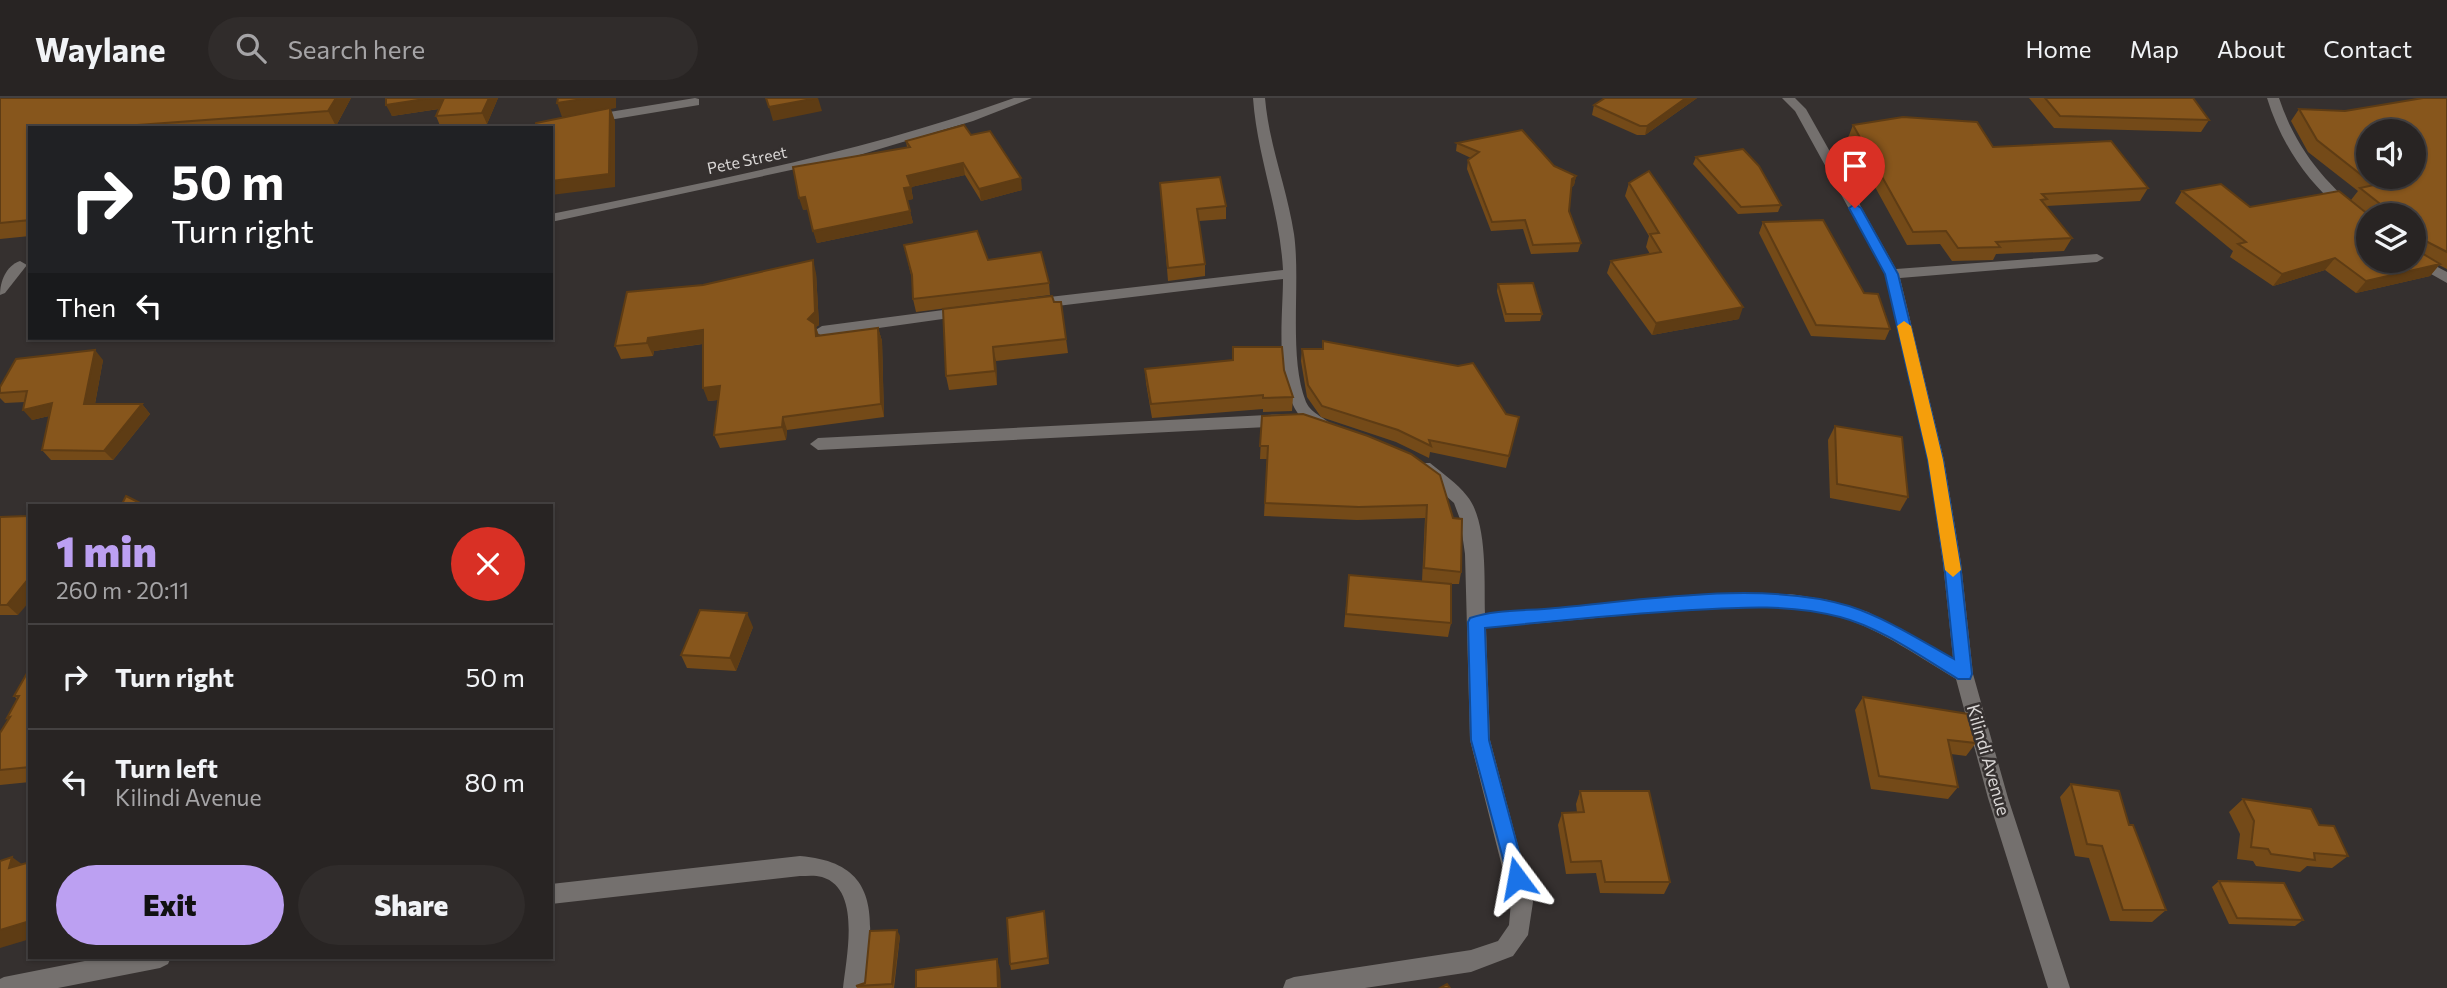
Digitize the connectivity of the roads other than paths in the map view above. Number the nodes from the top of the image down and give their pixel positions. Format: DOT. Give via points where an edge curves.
graph roads {
  1 [pos="1026,98"];
  2 [pos="1259,98"];
  3 [pos="1788,98"];
  4 [pos="2273,98"];
  5 [pos="695,102"];
  6 [pos="578,121"];
  7 [pos="2356,215"];
  8 [pos="553,218"];
  9 [pos="2097,258"];
  10 [pos="25,264"];
  11 [pos="2426,266"];
  12 [pos="0,268"];
  13 [pos="1292,273"];
  14 [pos="1892,274"];
  15 [pos="2447,278"];
  16 [pos="0,290"];
  17 [pos="1020,306"];
  18 [pos="982,310"];
  19 [pos="822,331"];
  20 [pos="1307,418"];
  21 [pos="1342,433"];
  22 [pos="818,444"];
  23 [pos="1406,456"];
  24 [pos="1476,622"];
  25 [pos="1964,674"];
  26 [pos="553,894"];
  27 [pos="150,959"];
  28 [pos="4,988"];
  29 [pos="854,988"];
  30 [pos="1294,988"];
  31 [pos="2059,988"];
  1 -- 8 [label="street, Pete Street" via="963,122 834,159"];
  2 -- 13 [label="street" via="1260,127 1287,230"];
  3 -- 14 [label="street, Kilindi Avenue" via="1800,109"];
  4 -- 7 [label="street" via="2284,132 2302,163 2333,198"];
  5 -- 6 [label="street"];
  9 -- 14 [label="street"];
  10 -- 12 [label="street"];
  10 -- 16 [label="street"];
  11 -- 15 [label="street"];
  13 -- 17 [label="street"];
  13 -- 20 [label="street" via="1293,374 1297,400"];
  14 -- 25 [label="street, Kilindi Avenue" via="1936,460"];
  18 -- 19 [label="street"];
  20 -- 21 [label="street"];
  20 -- 22 [label="street"];
  23 -- 24 [label="street" via="1461,500 1474,554"];
  24 -- 25 [label="street" via="1647,606 1804,603 1868,621"];
  24 -- 30 [label="street" via="1480,740 1512,855 1522,902 1520,928 1505,948 1471,961"];
  25 -- 31 [label="street, Kilindi Avenue"];
  26 -- 29 [label="street" via="800,866 829,869 850,884 857,904 860,925"];
  27 -- 28 [label="street"];
}
